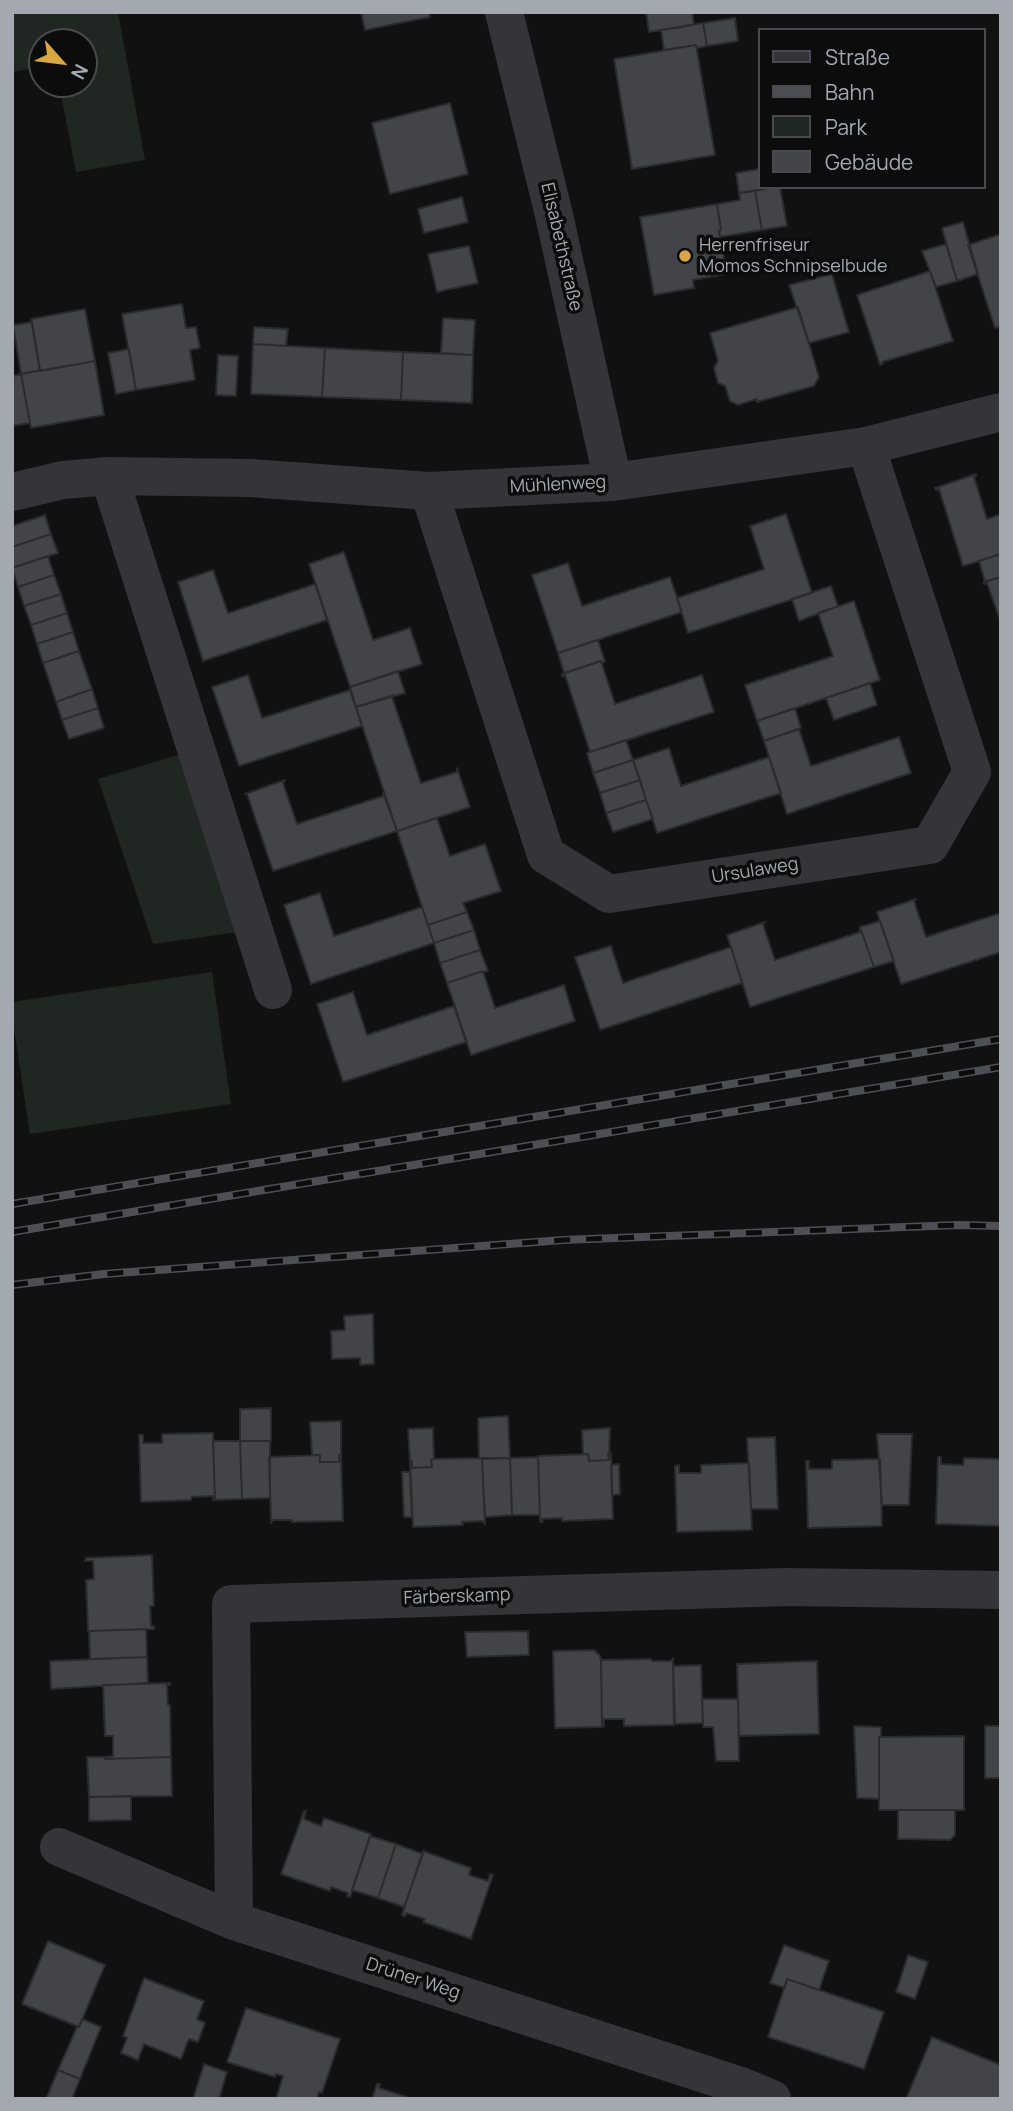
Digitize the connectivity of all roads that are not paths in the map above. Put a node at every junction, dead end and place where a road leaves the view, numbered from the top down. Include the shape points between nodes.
1 (504, 12) edge
2 (1001, 412) edge
3 (866, 446) junction
4 (109, 476) junction
5 (613, 482) junction
6 (429, 491) junction
7 (12, 492) edge
8 (273, 990) dead end
9 (1001, 1590) edge
10 (59, 1847) dead end
11 (234, 1921) junction
12 (772, 2099) edge

1 - 5 street, Elisabethstraße
2 - 3 street, Mühlenweg
3 - 5 street, Mühlenweg
3 - 6 street, Ursulaweg via 972,772 930,845 609,894 546,855
4 - 6 street, Mühlenweg via 250,478
4 - 7 street, Mühlenweg via 63,480
4 - 8 street
5 - 6 street, Mühlenweg
9 - 11 street, Färberskamp via 787,1587 231,1604
10 - 11 street, Drüner Weg
11 - 12 street, Drüner Weg

